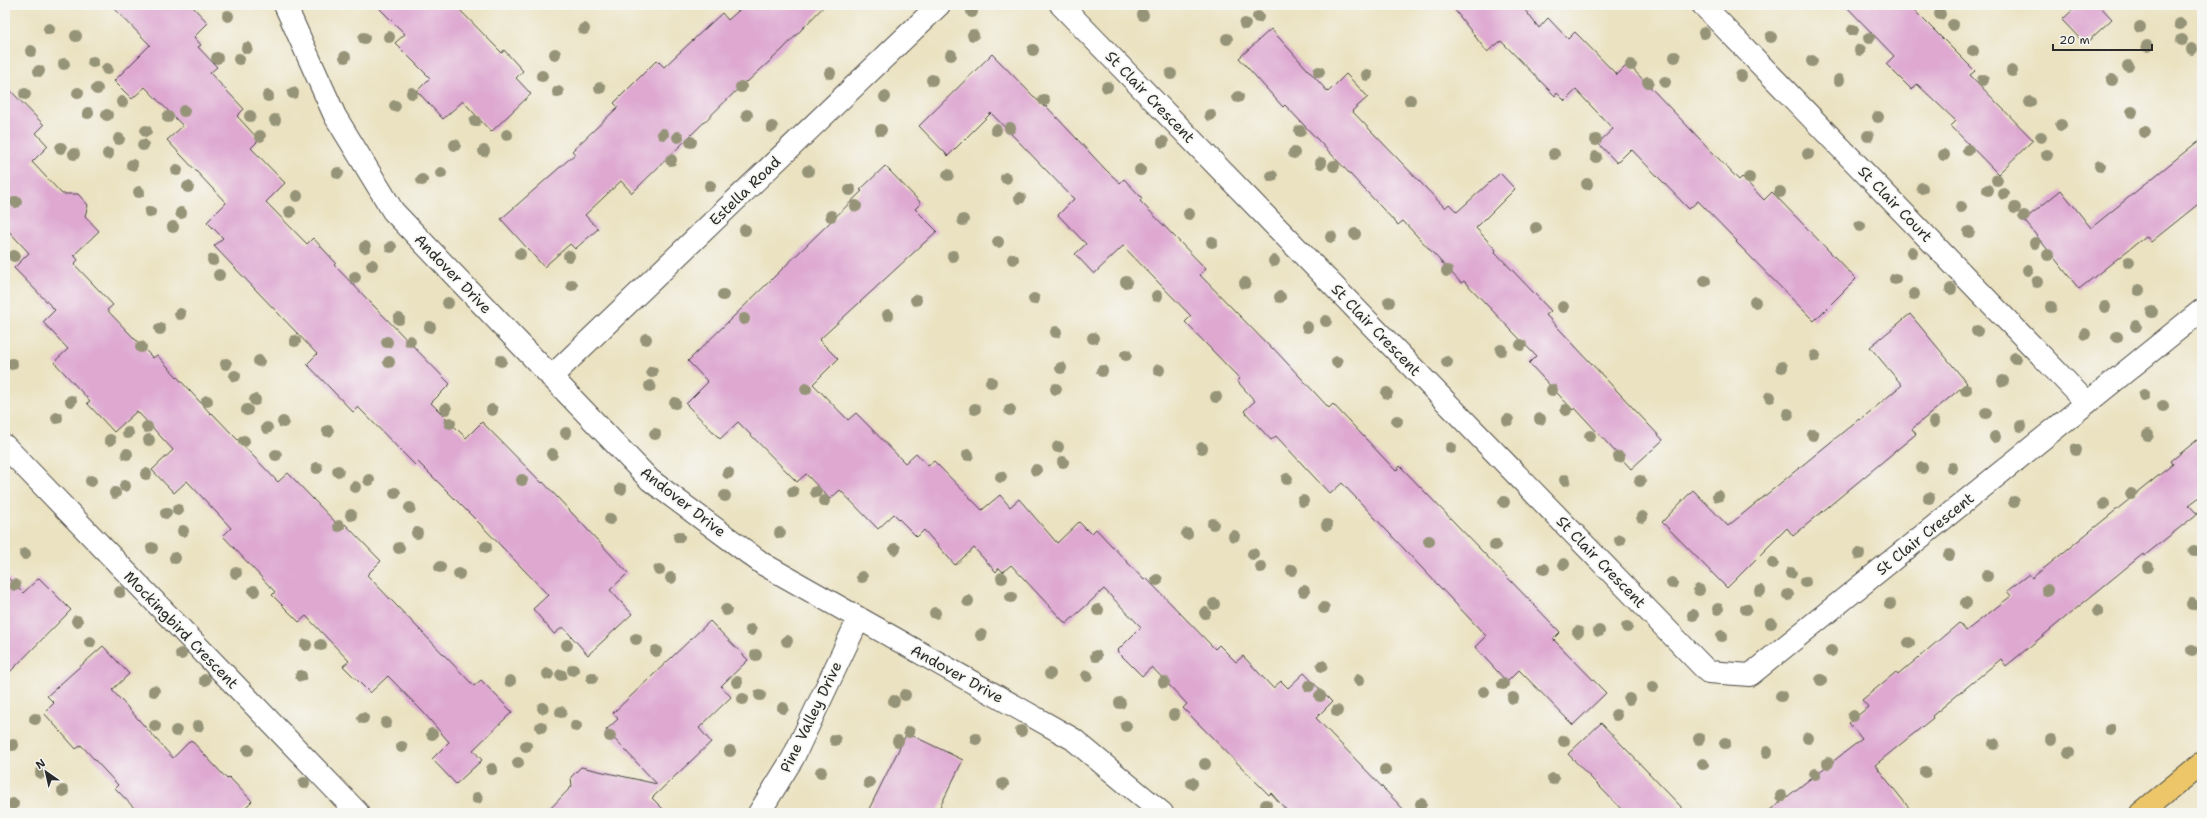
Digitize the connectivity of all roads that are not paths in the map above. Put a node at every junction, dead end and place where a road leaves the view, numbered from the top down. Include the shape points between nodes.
1 (285, 5) edge
2 (939, 5) edge
3 (1061, 5) edge
4 (1703, 5) edge
5 (2202, 310) edge
6 (551, 377) junction
7 (2087, 403) junction
8 (5, 446) edge
9 (859, 618) junction
10 (2202, 763) edge
11 (358, 813) edge
12 (760, 813) edge
13 (1162, 813) edge
14 (2141, 813) edge

1 - 6 street, Andover Drive via 334,116 393,211
2 - 6 street, Estella Road
3 - 7 street, St Clair Crescent via 1708,672 1750,675
4 - 7 street, St Clair Court
5 - 7 street, St Clair Crescent
6 - 9 street, Andover Drive via 650,480 762,564
8 - 11 street, Mockingbird Crescent
9 - 12 street, Pine Valley Drive via 793,758
9 - 13 street, Andover Drive via 1073,739
10 - 14 main road

